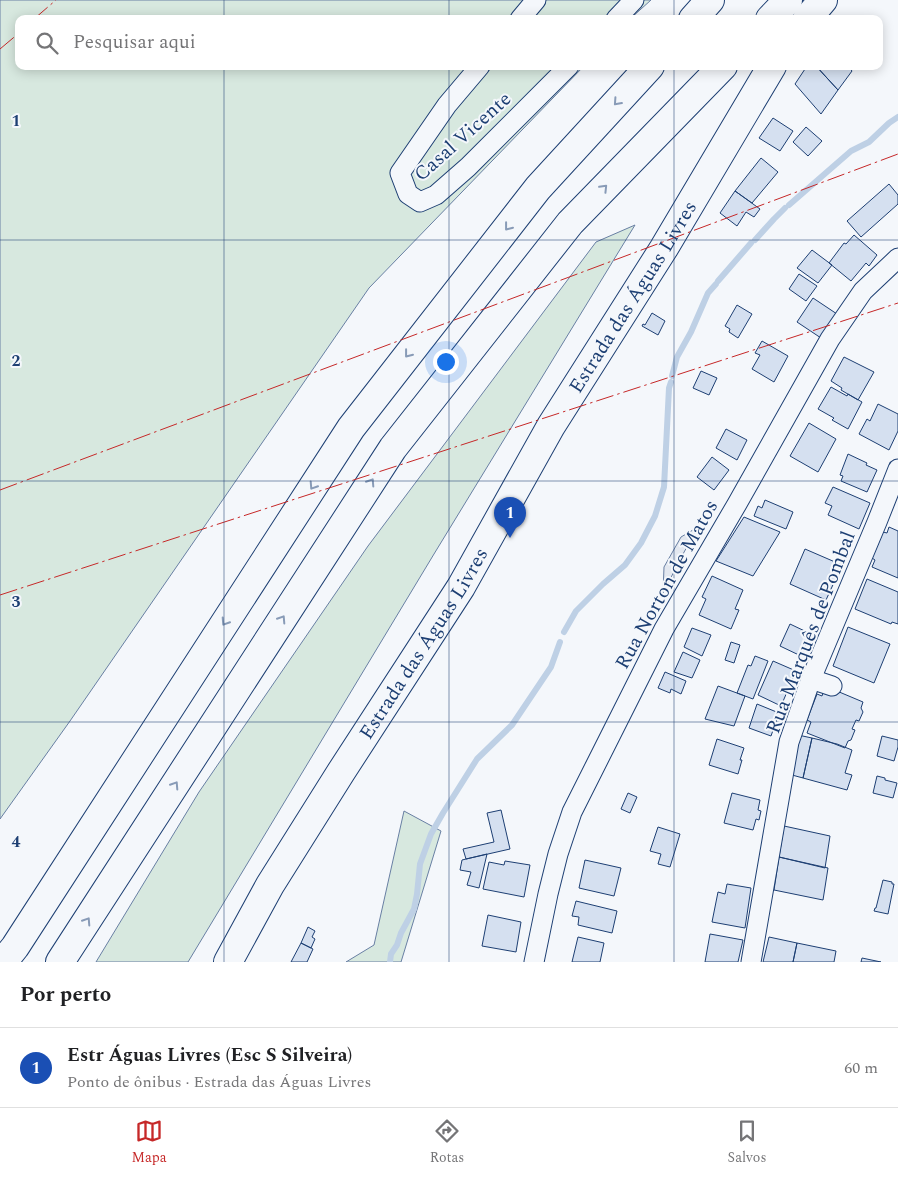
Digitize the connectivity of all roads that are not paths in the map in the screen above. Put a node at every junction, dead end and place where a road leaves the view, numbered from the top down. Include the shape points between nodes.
1 (536, 0) edge
2 (634, 0) edge
3 (710, 0) edge
4 (788, 0) edge
5 (823, 0) edge
6 (523, 15) edge
7 (620, 15) edge
8 (697, 15) edge
9 (774, 15) edge
10 (810, 15) edge
11 (477, 70) edge
12 (565, 70) edge
13 (646, 70) edge
14 (719, 70) edge
15 (770, 70) edge
16 (898, 258) edge
17 (898, 469) edge
18 (811, 679) junction
19 (832, 686) dead end
20 (3, 962) edge
21 (60, 962) edge
22 (228, 962) edge
23 (534, 962) edge
24 (751, 962) edge

1 - 6 street
2 - 7 street
3 - 8 main road
4 - 9 main road
5 - 10 main road
11 - 12 street, Casal Vicente via 447,105 400,173 408,194 420,202 436,195 468,166
13 -> 20 main road via 538,188 350,428
21 -> 14 main road via 393,448 570,223
15 - 22 main road, Estrada das Águas Livres via 664,248 551,426 462,587 270,884
16 - 23 street, Rua Norton de Matos via 863,291 830,339 664,629 572,812 558,854
17 - 18 street, Rua Marquês de Pombal via 882,524 862,573
18 - 19 street
18 - 24 street, Rua Marquês de Pombal via 789,742

